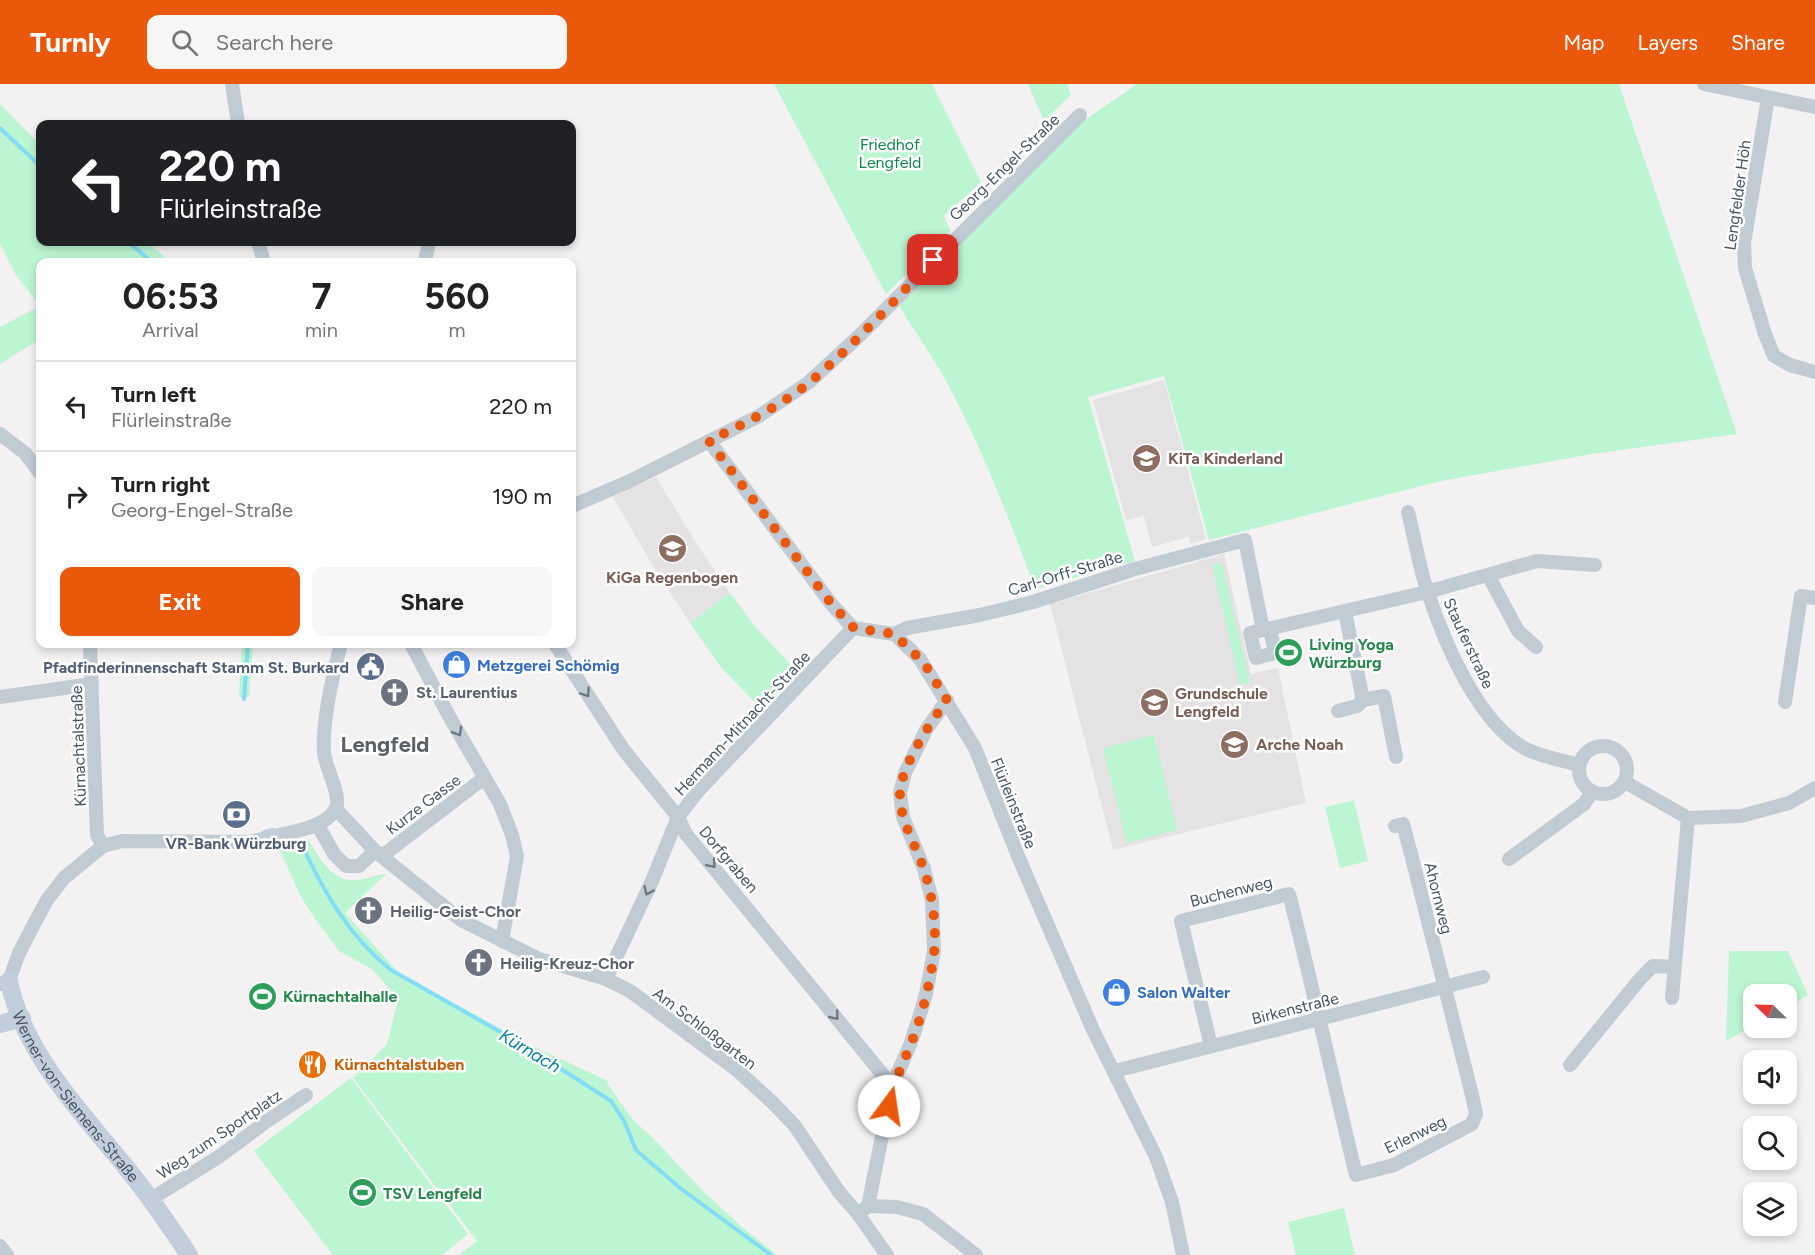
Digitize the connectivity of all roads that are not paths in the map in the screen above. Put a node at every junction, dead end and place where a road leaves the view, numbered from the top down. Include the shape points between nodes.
1 (232, 84) edge
2 (1704, 84) edge
3 (1767, 98) junction
4 (1815, 107) edge
5 (1080, 115) dead end
6 (237, 120) edge
7 (1815, 372) edge
8 (0, 434) edge
9 (709, 441) junction
10 (36, 467) edge
11 (576, 504) edge
12 (1408, 512) dead end
13 (1595, 566) dead end
14 (1488, 575) junction
15 (1427, 592) junction
16 (1815, 598) edge
17 (1345, 612) junction
18 (854, 628) junction
19 (894, 634) junction
20 (1536, 647) dead end
21 (90, 648) edge
22 (340, 648) edge
23 (413, 648) edge
24 (558, 648) edge
25 (92, 684) junction
26 (0, 697) edge
27 (947, 700) junction
28 (1364, 700) junction
29 (1785, 702) dead end
30 (1338, 711) dead end
31 (1396, 757) dead end
32 (1579, 765) junction
33 (484, 778) junction
34 (1625, 782) junction
35 (1815, 788) edge
36 (1592, 792) junction
37 (336, 809) junction
38 (678, 817) junction
39 (1688, 818) junction
40 (317, 824) junction
41 (1395, 826) dead end
42 (103, 846) junction
43 (378, 853) junction
44 (1509, 859) dead end
45 (501, 941) junction
46 (1674, 967) junction
47 (1483, 977) dead end
48 (606, 979) junction
49 (5, 983) edge
50 (1444, 987) junction
51 (1672, 998) dead end
52 (0, 1005) edge
53 (22, 1018) junction
54 (1319, 1019) junction
55 (0, 1024) edge
56 (1211, 1046) junction
57 (1570, 1065) dead end
58 (1114, 1071) junction
59 (892, 1086) junction
60 (306, 1095) dead end
61 (151, 1199) junction
62 (863, 1210) junction
63 (0, 1246) edge
64 (8, 1255) edge
65 (189, 1255) edge
66 (887, 1255) edge
67 (976, 1255) edge
68 (1183, 1255) edge

1 - 6 street
2 - 3 street
3 - 4 street
3 - 7 street, Lengfelder Höh via 1744,243 1744,268 1774,356
5 - 9 street, Georg-Engel-Straße via 808,383 759,416
8 - 10 street
9 - 11 street, Georg-Engel-Straße
9 - 18 street via 833,606
12 - 15 street, Stauferstraße
13 - 14 street via 1537,561
14 - 15 street
14 - 20 street via 1518,631
15 - 17 street
15 - 32 street, Stauferstraße via 1455,660 1487,716 1528,750
16 - 29 street via 1802,596
17 - 19 street, Carl-Orff-Straße via 1267,630 1245,540 1135,569 1033,602
17 - 28 street
18 - 19 street
18 - 38 street, Hermann-Mitnacht-Straße via 699,790
19 - 27 street, Flürleinstraße via 924,663
21 - 25 street, Kürnachtalstraße
22 - 37 street via 325,725 324,753 338,795
23 -> 33 street
24 -> 38 street, Dorfgraben via 623,749
25 - 26 street
25 - 42 street, Kürnachtalstraße via 97,835
27 - 58 street, Flürleinstraße via 975,748 1043,916
27 - 59 street via 926,730 905,773 900,793 903,817 932,900 934,951 921,1012
28 - 30 street
28 - 31 street via 1384,696
32 - 34 street via 1585,753 1594,747 1611,747 1622,753 1626,761
32 - 36 street via 1578,774
33 - 43 street, Kurze Gasse
33 - 45 street via 500,804 517,856
34 - 36 street via 1610,794
34 - 39 street
35 - 39 street via 1789,803 1741,816
36 - 44 street via 1584,804
37 - 40 street
37 - 43 street, Am Schloßgarten
38 -> 48 street, Hermann-Mitnacht-Straße
38 -> 59 street, Dorfgraben via 686,834
39 - 46 street
40 - 42 street via 248,842 122,841
40 - 43 street, Kurze Gasse via 334,854 346,866 359,866
41 - 50 street, Ahornweg via 1403,824
42 - 49 street via 64,878 47,900
43 - 45 street, Am Schloßgarten via 461,920
45 - 48 street, Am Schloßgarten via 539,958
46 - 51 street
46 - 57 street via 1653,966
47 - 50 street, Birkenstraße
48 - 62 street, Am Schloßgarten via 630,991 773,1102 795,1126 839,1192
49 - 52 street
49 - 53 street, Werner-von-Siemens-Straße
50 - 54 street, Birkenstraße
50 - 54 street, Erlenweg via 1476,1114 1472,1124 1394,1165 1356,1175
53 - 55 street
53 - 61 street, Werner-von-Siemens-Straße via 41,1056 76,1107
54 - 56 street, Birkenstraße
54 - 56 street, Buchenweg via 1289,894 1192,918 1181,921
56 - 58 street, Birkenstraße
58 - 68 street, Flürleinstraße via 1156,1157 1172,1202
59 - 62 street
60 - 61 street, Weg zum Sportplatz
61 - 65 street, Werner-von-Siemens-Straße
62 - 66 street, Am Schloßgarten
62 - 67 street via 897,1207 923,1214
63 - 64 street

